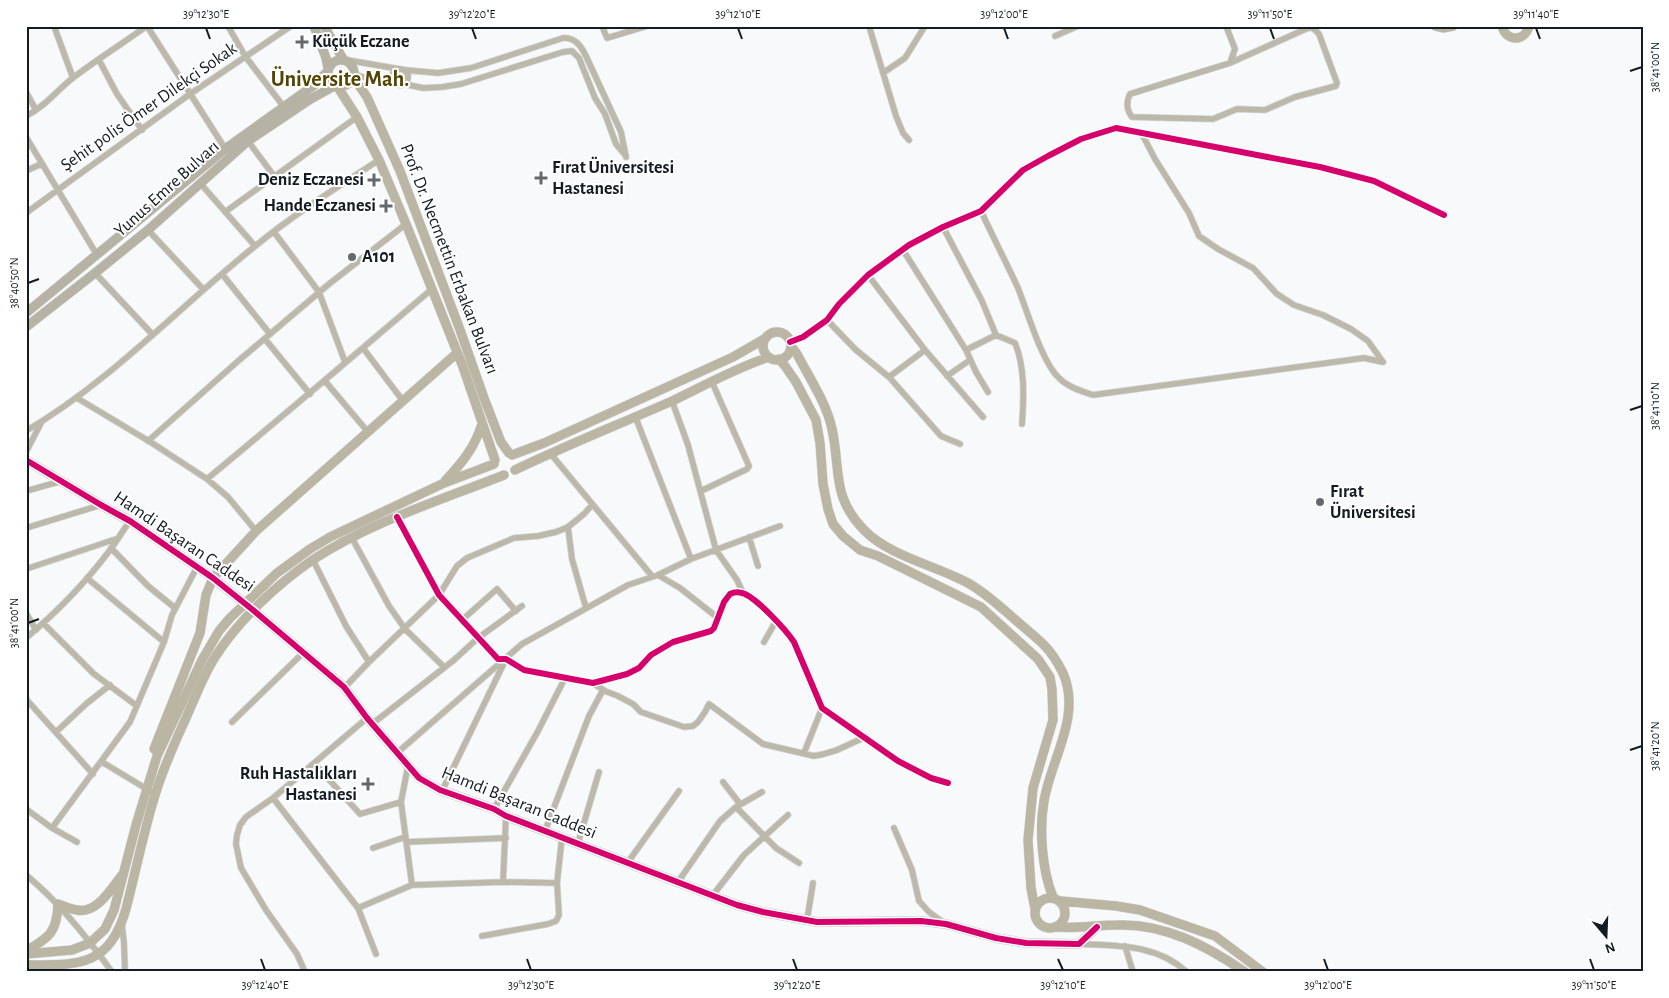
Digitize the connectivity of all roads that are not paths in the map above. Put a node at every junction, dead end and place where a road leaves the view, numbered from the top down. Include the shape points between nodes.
1 (54, 26) edge
2 (147, 26) edge
3 (228, 26) edge
4 (290, 26) edge
5 (314, 26) edge
6 (324, 26) edge
7 (602, 26) edge
8 (647, 26) edge
9 (869, 26) edge
10 (925, 26) edge
11 (1078, 26) edge
12 (1226, 26) edge
13 (1435, 26) edge
14 (1454, 26) edge
15 (1502, 26) edge
16 (1530, 26) edge
17 (1055, 36) dead end
18 (582, 48) junction
19 (576, 53) junction
20 (245, 56) junction
21 (99, 60) junction
22 (345, 60) junction
23 (1230, 63) junction
24 (471, 68) junction
25 (328, 70) junction
26 (402, 70) junction
27 (883, 73) junction
28 (354, 75) junction
29 (73, 78) junction
30 (475, 79) junction
31 (396, 84) junction
32 (404, 84) junction
33 (336, 85) junction
34 (26, 92) edge
35 (190, 94) junction
36 (284, 107) junction
37 (36, 110) junction
38 (26, 116) edge
39 (356, 117) junction
40 (142, 130) junction
41 (1142, 134) junction
42 (26, 137) edge
43 (909, 140) dead end
44 (248, 141) junction
45 (227, 152) junction
46 (378, 160) junction
47 (41, 164) junction
48 (26, 171) edge
49 (274, 176) junction
50 (200, 183) junction
51 (57, 190) junction
52 (981, 211) junction
53 (225, 212) junction
54 (26, 213) edge
55 (1444, 215) dead end
56 (406, 224) junction
57 (942, 227) junction
58 (148, 230) junction
59 (274, 232) junction
60 (255, 246) junction
61 (903, 250) junction
62 (97, 255) junction
63 (96, 273) junction
64 (222, 274) junction
65 (868, 275) junction
66 (432, 288) junction
67 (203, 290) junction
68 (319, 292) junction
69 (26, 313) edge
70 (828, 320) junction
71 (26, 327) edge
72 (270, 334) junction
73 (153, 335) junction
74 (996, 335) junction
75 (265, 338) junction
76 (766, 338) junction
77 (791, 344) junction
78 (363, 348) junction
79 (925, 350) junction
80 (966, 350) junction
81 (458, 352) junction
82 (769, 357) junction
83 (778, 359) junction
84 (970, 360) junction
85 (345, 362) junction
86 (947, 376) junction
87 (889, 377) junction
88 (325, 381) junction
89 (712, 382) junction
90 (988, 392) dead end
91 (310, 394) junction
92 (77, 398) junction
93 (403, 401) junction
94 (672, 401) junction
95 (635, 416) junction
96 (983, 417) dead end
97 (42, 421) junction
98 (482, 423) junction
99 (1022, 424) dead end
100 (26, 431) edge
101 (368, 432) junction
102 (148, 441) junction
103 (960, 444) dead end
104 (26, 452) edge
105 (550, 453) junction
106 (511, 454) junction
107 (26, 460) edge
108 (495, 462) junction
109 (515, 470) junction
110 (504, 475) junction
111 (207, 479) junction
112 (62, 481) junction
113 (444, 483) junction
114 (701, 491) junction
115 (26, 492) edge
116 (592, 505) junction
117 (101, 506) junction
118 (397, 517) junction
119 (130, 521) junction
120 (780, 526) dead end
121 (568, 527) junction
122 (26, 528) edge
123 (256, 532) junction
124 (749, 537) junction
125 (352, 538) junction
126 (116, 539) junction
127 (112, 548) junction
128 (716, 550) junction
129 (691, 559) junction
130 (313, 560) junction
131 (758, 566) dead end
132 (197, 567) junction
133 (26, 569) edge
134 (655, 575) junction
135 (87, 578) junction
136 (213, 578) junction
137 (743, 593) junction
138 (439, 595) junction
139 (245, 604) junction
140 (522, 606) dead end
141 (175, 608) junction
142 (586, 608) junction
143 (253, 610) junction
144 (516, 611) junction
145 (26, 613) edge
146 (718, 618) junction
147 (462, 620) junction
148 (776, 621) junction
149 (44, 624) junction
150 (405, 629) junction
151 (36, 630) junction
152 (26, 638) edge
153 (478, 638) junction
154 (164, 642) junction
155 (764, 642) dead end
156 (304, 652) junction
157 (506, 659) junction
158 (369, 662) junction
159 (444, 667) junction
160 (565, 678) junction
161 (593, 683) junction
162 (110, 685) junction
163 (344, 688) junction
164 (603, 690) junction
165 (26, 698) edge
166 (137, 706) junction
167 (822, 708) junction
168 (370, 721) junction
169 (232, 722) dead end
170 (56, 732) junction
171 (863, 738) junction
172 (397, 753) junction
173 (804, 753) junction
174 (102, 762) junction
175 (314, 763) junction
176 (408, 766) junction
177 (599, 772) dead end
178 (93, 774) junction
179 (723, 782) dead end
180 (948, 783) dead end
181 (144, 788) junction
182 (442, 791) junction
183 (680, 791) dead end
184 (762, 792) dead end
185 (155, 794) junction
186 (273, 798) junction
187 (401, 802) junction
188 (738, 806) junction
189 (26, 809) edge
190 (494, 809) junction
191 (788, 815) dead end
192 (506, 816) junction
193 (52, 828) junction
194 (894, 828) dead end
195 (545, 830) junction
196 (765, 836) junction
197 (562, 837) junction
198 (506, 838) junction
199 (405, 840) junction
200 (77, 842) dead end
201 (578, 843) junction
202 (373, 848) dead end
203 (628, 862) junction
204 (799, 863) dead end
205 (123, 873) junction
206 (26, 875) edge
207 (503, 882) junction
208 (678, 882) junction
209 (557, 883) junction
210 (813, 883) dead end
211 (412, 885) junction
212 (713, 895) junction
213 (1057, 899) junction
214 (58, 904) junction
215 (358, 908) junction
216 (1035, 909) junction
217 (807, 920) junction
218 (946, 924) junction
219 (122, 925) junction
220 (1055, 927) junction
221 (1097, 927) junction
222 (482, 936) dead end
223 (90, 943) junction
224 (1079, 944) junction
225 (1125, 946) junction
226 (26, 952) edge
227 (99, 954) junction
228 (376, 954) dead end
229 (26, 965) edge
230 (112, 972) edge
231 (125, 972) edge
232 (305, 972) edge
233 (1132, 972) edge
234 (1187, 972) edge
235 (1245, 972) edge
236 (1263, 972) edge

1 - 29 street
2 - 21 street
2 - 35 street
3 - 20 street
4 - 20 street, Şehit polis Ömer Dilekçi Sokak
5 - 25 main road
6 - 22 main road
7 - 8 street via 607,38
9 - 27 street
10 - 27 street via 905,58
11 - 17 street
12 - 23 street via 1235,49
13 - 14 main road
15 - 16 main road via 1506,35 1514,38 1523,36
18 - 19 street
18 - 19 street via 621,132 626,157 616,144
18 - 24 street via 571,39 563,38
19 - 30 street via 564,52
20 - 35 street, Şehit polis Ömer Dilekçi Sokak
20 - 36 street
21 - 29 street
21 - 40 street
22 - 25 main road via 335,60
22 - 26 street
22 - 28 main road via 352,66
23 - 23 street via 1130,94 1127,111 1132,117 1213,118 1237,109 1265,110 1295,97 1336,86 1337,82 1319,34 1313,28
24 - 26 street via 438,73
24 - 30 street
25 - 33 main road via 330,81
25 - 36 main road, Yunus Emre Bulvarı via 313,86
26 - 31 street via 394,72 392,77
26 - 32 street via 408,77
27 - 43 street via 903,133
28 - 31 street
28 - 33 main road via 345,85
28 - 106 main road, Prof. Dr. Necmettin Erbakan Bulvarı via 367,96 400,171 501,442
29 - 37 street
30 - 32 street via 442,87
31 - 32 street
33 - 39 main road, Prof. Dr. Necmettin Erbakan Bulvarı
33 - 44 main road, Yunus Emre Bulvarı
34 - 37 street
35 - 40 street, Şehit polis Ömer Dilekçi Sokak
35 - 45 street
36 - 45 main road, Yunus Emre Bulvarı
37 - 38 street
39 - 46 main road, Prof. Dr. Necmettin Erbakan Bulvarı
39 - 49 street
40 - 51 street, Şehit polis Ömer Dilekçi Sokak
41 - 52 street via 1116,128 1081,139 1023,170
41 - 52 street via 1199,236 1253,268 1277,294 1294,305 1351,329 1368,341 1383,362 1364,358 1093,395 1076,389 1058,378 1050,366 1018,287
41 - 55 street via 1320,167 1374,181
42 - 47 street
44 - 45 main road, Yunus Emre Bulvarı
44 - 49 street
45 - 50 main road, Yunus Emre Bulvarı
45 - 62 main road, Yunus Emre Bulvarı
46 - 56 main road, Prof. Dr. Necmettin Erbakan Bulvarı
46 - 59 street
47 - 48 street
47 - 51 street
49 - 53 street
50 - 53 street
50 - 58 main road, Yunus Emre Bulvarı
51 - 54 street, Şehit polis Ömer Dilekçi Sokak
51 - 62 street
52 - 57 street
53 - 60 street
56 - 66 main road, Prof. Dr. Necmettin Erbakan Bulvarı
56 - 68 street
57 - 61 street
57 - 74 street via 982,301
58 - 63 main road, Yunus Emre Bulvarı
58 - 67 street
59 - 60 street
59 - 68 street
60 - 64 street
61 - 65 street
61 - 80 street
62 - 69 main road, Yunus Emre Bulvarı
63 - 71 main road, Yunus Emre Bulvarı
63 - 73 street
64 - 67 street
64 - 72 street
65 - 70 street
65 - 79 street
66 - 78 street
66 - 81 main road, Prof. Dr. Necmettin Erbakan Bulvarı
67 - 73 street
68 - 72 street
68 - 85 street
70 - 77 street
70 - 87 street via 856,350
72 - 75 street
73 - 92 street
74 - 80 street
74 - 99 street via 1015,342 1024,391
75 - 91 street
75 - 102 street
76 - 77 main road via 779,332
76 - 82 main road via 763,346
76 - 106 main road via 733,357 544,443
77 - 83 main road via 788,353
77 - 213 main road via 826,411 832,429 841,495 850,514 866,532 889,548 969,584 1045,646 1057,662 1069,690 1070,707 1044,801 1043,862 1047,883
78 - 85 street
78 - 93 street
79 - 86 street
79 - 87 street
80 - 84 street
81 - 93 main road
81 - 98 main road, Prof. Dr. Necmettin Erbakan Bulvarı
82 - 83 main road
82 - 89 main road
83 - 216 main road via 796,382 816,420 828,509 833,524 843,536 860,550 981,607 1038,659 1050,677 1053,720 1033,788 1028,840
84 - 86 street
84 - 90 street
85 - 88 street
86 - 96 street
87 - 103 street via 941,436
88 - 91 street
88 - 101 street
89 - 94 main road
89 - 114 street via 749,466
91 - 111 street
92 - 97 street
92 - 102 street
93 - 101 main road
94 - 95 main road
94 - 114 street
95 - 105 main road
95 - 129 street
97 - 100 street
97 - 104 street
98 - 108 main road, Prof. Dr. Necmettin Erbakan Bulvarı
98 - 113 main road via 475,444
101 - 123 main road
102 - 111 street
105 - 109 main road
105 - 116 street
106 - 108 main road via 499,455
106 - 109 main road via 517,463
107 - 112 main road, Hamdi Başaran Caddesi
108 - 110 main road via 496,470
108 - 113 main road
109 - 110 main road
110 - 118 main road
111 - 123 street via 228,497
112 - 115 street
112 - 117 main road, Hamdi Başaran Caddesi
113 - 139 main road via 310,549
114 - 128 street
116 - 121 street
116 - 134 street
117 - 119 main road, Hamdi Başaran Caddesi
117 - 122 street
118 - 125 main road
118 - 138 street
119 - 126 street
119 - 132 main road, Hamdi Başaran Caddesi
120 - 124 street
121 - 138 street via 538,536 514,538 467,558 457,566
121 - 142 street via 572,559
123 - 136 main road
124 - 128 street
124 - 131 street
125 - 130 main road
125 - 150 street
126 - 127 street
126 - 133 street
127 - 135 street
127 - 141 street via 148,586
128 - 129 street
128 - 137 street
129 - 134 street
130 - 143 main road
130 - 158 street via 346,626
132 - 136 main road, Hamdi Başaran Caddesi
132 - 141 street
134 - 142 street via 628,585
134 - 146 street via 680,588
135 - 149 street
135 - 154 street
136 - 139 main road, Hamdi Başaran Caddesi
136 - 181 main road via 206,594 200,633 151,758
137 - 146 street via 730,594
137 - 148 street
138 - 147 street
138 - 150 street
139 - 143 main road, Hamdi Başaran Caddesi
139 - 181 main road via 219,631 202,660
140 - 144 street
141 - 154 street
142 - 157 street via 522,644
143 - 156 main road, Hamdi Başaran Caddesi
143 - 185 main road via 214,659
144 - 147 street via 497,589
144 - 153 street
145 - 151 street
146 - 161 street via 711,631 673,642 627,674
147 - 153 street
148 - 155 street
148 - 167 street via 794,642
149 - 151 street
149 - 162 street via 94,674
150 - 158 street
150 - 159 street
151 - 152 street
153 - 157 street via 498,659
153 - 159 street
154 - 166 street
156 - 163 main road, Hamdi Başaran Caddesi
156 - 169 street
157 - 160 street via 524,670
157 - 172 street
157 - 182 street
158 - 163 street
159 - 168 street
160 - 161 street
160 - 190 street
161 - 164 street
162 - 166 street
162 - 170 street
163 - 168 main road, Hamdi Başaran Caddesi
164 - 173 street via 633,704 641,712 684,727 698,722 708,704 763,744
164 - 195 street via 589,716
165 - 170 street
166 - 174 street via 130,722
167 - 171 street
167 - 173 street
168 - 172 main road, Hamdi Başaran Caddesi
168 - 175 street
170 - 178 street
171 - 173 street via 824,754
171 - 180 street via 898,761
172 - 176 main road, Hamdi Başaran Caddesi
174 - 178 street
174 - 181 street
175 - 186 street
175 - 187 street via 360,814
176 - 182 main road, Hamdi Başaran Caddesi via 419,778
176 - 187 street
177 - 201 street
178 - 193 street
179 - 188 street
181 - 185 street
181 - 205 main road
182 - 190 main road, Hamdi Başaran Caddesi
183 - 203 street
184 - 188 street
185 - 219 main road
186 - 215 street
186 - 232 street via 246,817 240,825 236,844 241,868 297,954
187 - 199 street
188 - 196 street
188 - 208 street via 728,812 712,831
189 - 193 street
190 - 192 main road, Hamdi Başaran Caddesi
191 - 196 street
192 - 195 main road, Hamdi Başaran Caddesi
192 - 198 street
193 - 200 street
194 - 218 street via 912,870 919,901
195 - 197 main road, Hamdi Başaran Caddesi
196 - 204 street via 776,848
196 - 212 street via 744,855
197 - 201 main road, Hamdi Başaran Caddesi
197 - 209 street
198 - 199 street
198 - 207 street
199 - 202 street
199 - 211 street
201 - 203 main road, Hamdi Başaran Caddesi
203 - 208 main road, Hamdi Başaran Caddesi
205 - 214 main road via 97,905 89,910
205 - 223 main road via 110,921
206 - 214 street
207 - 209 street
207 - 211 street
208 - 212 main road, Hamdi Başaran Caddesi
209 - 222 street via 559,915 552,923
210 - 217 street
211 - 215 street
212 - 217 main road, Hamdi Başaran Caddesi via 763,912
213 - 216 main road via 1048,897
213 - 220 main road via 1064,905 1066,914
213 - 236 main road via 1140,910 1215,936
214 - 223 street
214 - 226 main road via 54,929
215 - 228 street
216 - 220 main road via 1038,922 1046,928
217 - 218 main road, Hamdi Başaran Caddesi
218 - 224 main road, Hamdi Başaran Caddesi via 1026,943
219 - 227 main road via 111,944
219 - 231 street
220 - 221 main road
221 - 224 main road
221 - 235 main road via 1148,927 1194,941
223 - 226 main road via 72,950
223 - 227 street
224 - 225 street
225 - 233 street
225 - 234 street via 1161,954
227 - 229 main road via 73,964
227 - 230 street

